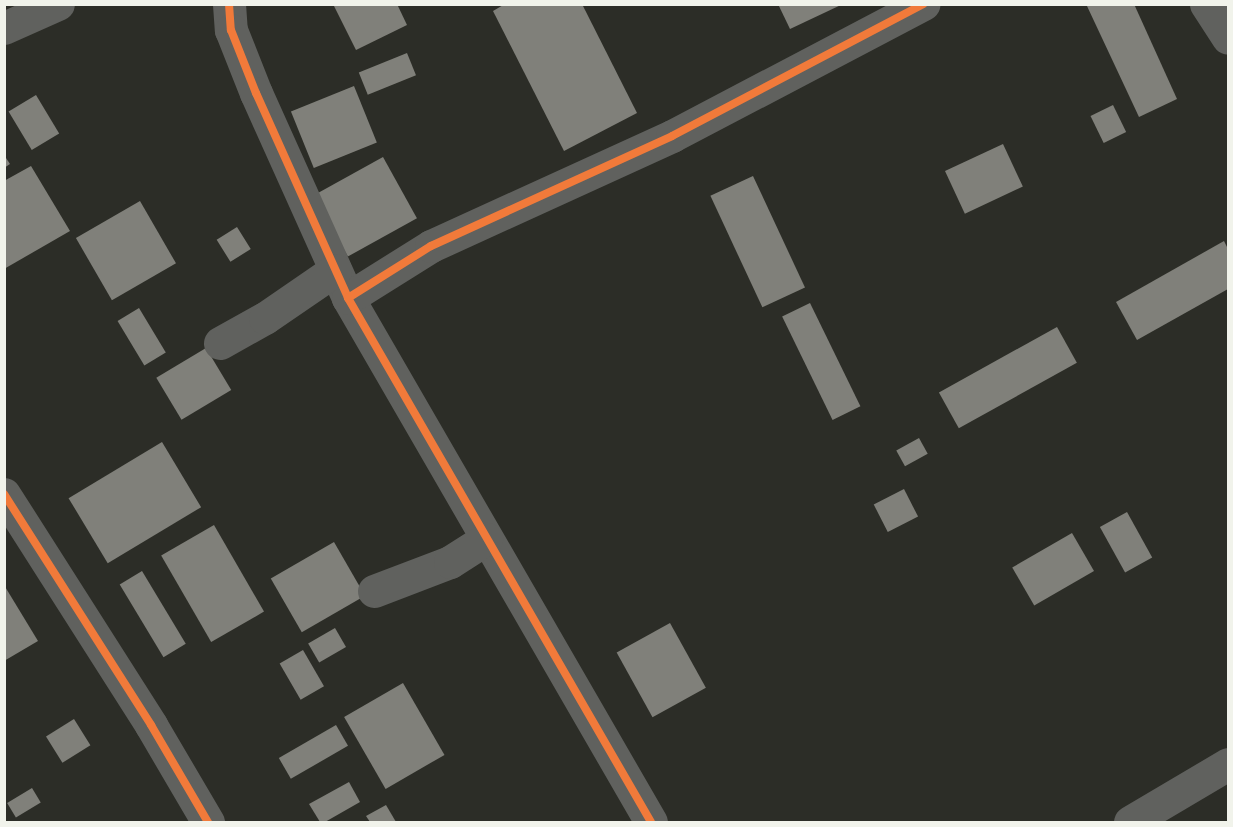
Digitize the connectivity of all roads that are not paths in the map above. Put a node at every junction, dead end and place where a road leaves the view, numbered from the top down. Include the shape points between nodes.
1 (58, 4) edge
2 (229, 4) edge
3 (922, 4) edge
4 (1206, 4) edge
5 (4, 28) edge
6 (1228, 38) edge
7 (342, 284) junction
8 (220, 343) dead end
9 (4, 494) edge
10 (486, 539) junction
11 (375, 591) dead end
12 (1228, 764) edge
13 (208, 822) edge
14 (651, 822) edge
15 (1130, 822) edge

1 - 5 street
2 - 7 street via 231,30 256,93
3 - 7 street via 672,136
4 - 6 street
7 - 8 street
7 - 10 street
9 - 13 street
10 - 11 street via 450,562
10 - 14 street
12 - 15 street

